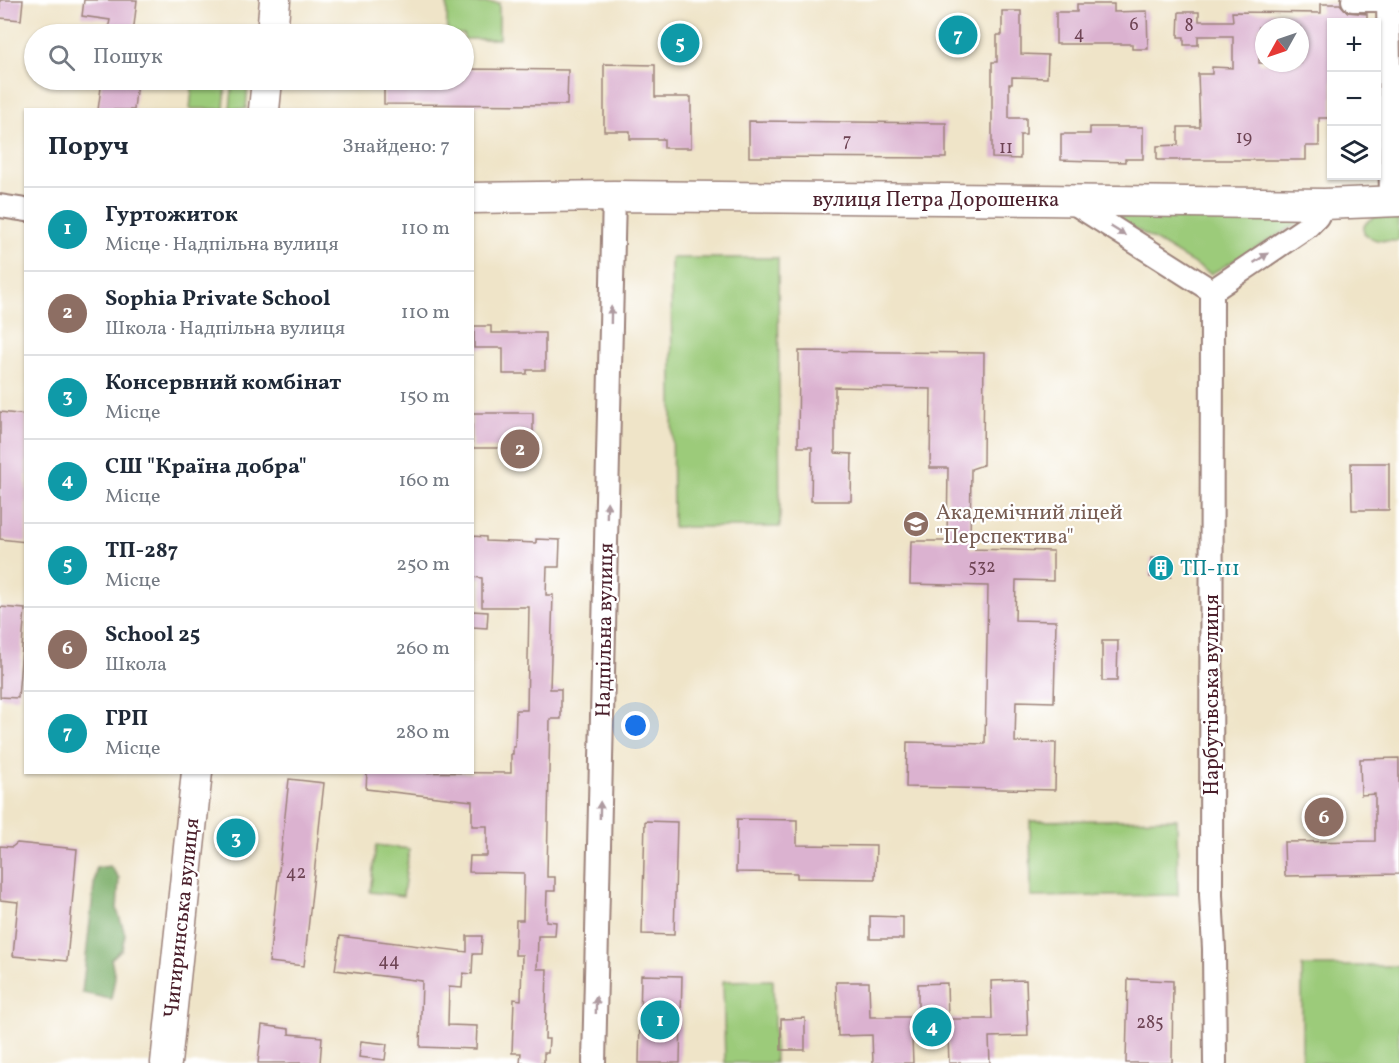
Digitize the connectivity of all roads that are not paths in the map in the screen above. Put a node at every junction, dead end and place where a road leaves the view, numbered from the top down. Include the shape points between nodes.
1 (275, 0) edge
2 (1353, 0) edge
3 (1388, 0) edge
4 (1396, 0) edge
5 (273, 24) edge
6 (266, 90) edge
7 (264, 108) edge
8 (614, 196) junction
9 (474, 198) edge
10 (1069, 200) junction
11 (1395, 201) edge
12 (1324, 204) junction
13 (0, 206) edge
14 (24, 210) edge
15 (1212, 291) junction
16 (196, 774) edge
17 (166, 1063) edge
18 (594, 1063) edge
19 (1215, 1063) edge

1 - 5 main road
2 - 3 street
3 - 4 street
3 - 11 street
6 - 7 main road
8 - 9 main road, вулиця Петра Дорошенка
8 - 10 main road, вулиця Петра Дорошенка
18 -> 8 street, Надпільна вулиця
10 - 12 main road, вулиця Петра Дорошенка
10 -> 15 street
11 - 12 main road, вулиця Петра Дорошенка
15 -> 12 street via 1308,226
13 - 14 street
15 - 19 street, Нарбутівська вулиця via 1211,895
16 - 17 main road, Чигиринська вулиця

